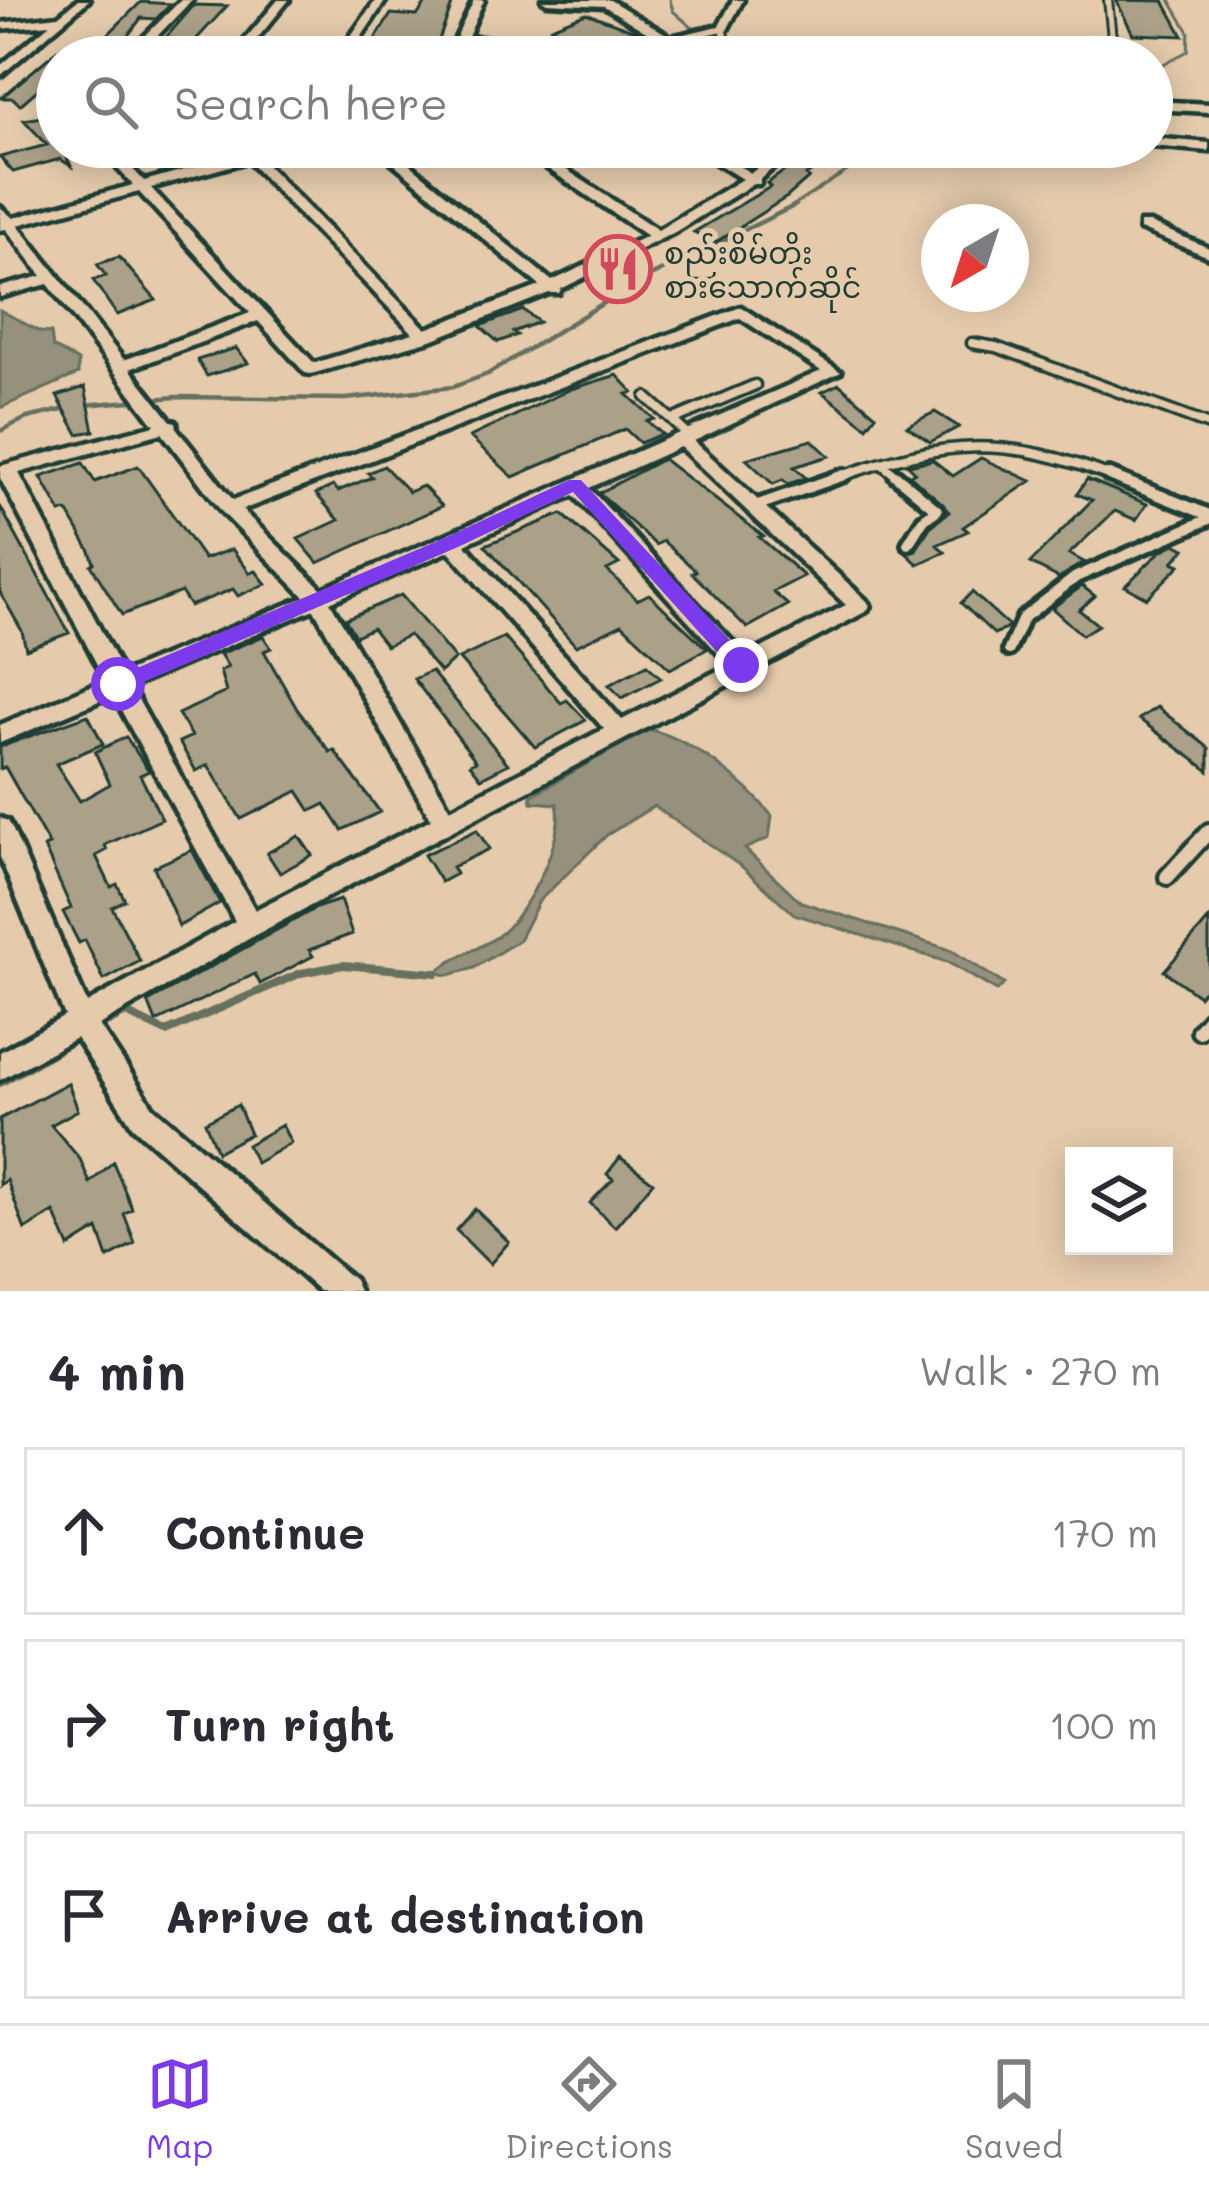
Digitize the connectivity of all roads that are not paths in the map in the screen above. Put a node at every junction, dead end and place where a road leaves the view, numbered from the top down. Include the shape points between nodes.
1 (84, 0) edge
2 (187, 0) edge
3 (284, 0) edge
4 (381, 0) edge
5 (478, 0) edge
6 (547, 0) edge
7 (738, 0) edge
8 (1108, 0) edge
9 (602, 2) edge
10 (64, 19) junction
11 (0, 26) edge
12 (723, 28) junction
13 (43, 36) edge
14 (151, 36) edge
15 (254, 36) edge
16 (356, 36) edge
17 (464, 36) edge
18 (656, 36) edge
19 (682, 36) edge
20 (726, 36) edge
21 (1112, 36) edge
22 (36, 42) edge
23 (0, 72) edge
24 (1173, 106) edge
25 (1209, 108) edge
26 (1173, 144) edge
27 (1209, 147) edge
28 (124, 168) edge
29 (197, 168) edge
30 (262, 168) edge
31 (406, 168) edge
32 (555, 168) edge
33 (732, 168) edge
34 (769, 168) edge
35 (754, 181) junction
36 (142, 187) junction
37 (2, 220) edge
38 (1145, 226) dead end
39 (657, 236) junction
40 (1209, 253) edge
41 (52, 278) junction
42 (554, 290) junction
43 (0, 292) edge
44 (261, 314) junction
45 (424, 337) junction
46 (972, 343) dead end
47 (123, 367) junction
48 (755, 385) dead end
49 (646, 397) dead end
50 (1209, 425) edge
51 (170, 426) junction
52 (680, 431) junction
53 (884, 465) junction
54 (4, 471) edge
55 (575, 484) junction
56 (758, 505) junction
57 (229, 508) junction
58 (1209, 517) edge
59 (452, 542) junction
60 (908, 544) dead end
61 (317, 597) junction
62 (1009, 650) dead end
63 (741, 665) junction
64 (118, 684) junction
65 (617, 729) junction
66 (0, 734) edge
67 (445, 822) junction
68 (0, 828) edge
69 (1209, 831) edge
70 (1167, 878) dead end
71 (250, 925) junction
72 (82, 1023) junction
73 (0, 1067) edge
74 (343, 1291) edge

1 - 10 street
2 - 14 street
3 - 15 street
4 - 16 street
5 - 17 street
6 - 9 street
7 - 12 street
8 - 21 lane
9 - 18 street
10 - 11 street
10 - 13 street
12 - 19 street
12 - 20 lane
22 - 23 street
24 - 25 street
26 - 27 street
28 - 36 street
29 - 36 street
30 - 45 street
31 - 42 street
32 - 39 street
33 - 35 street
34 - 35 street
35 - 39 street
36 - 37 street
36 - 44 street
37 - 41 street
38 - 40 street
39 - 42 street
41 - 43 street
41 - 47 street
42 - 45 street
44 - 45 street via 311,369
44 - 47 street
46 - 50 lane
47 - 51 street
48 - 52 lane
49 - 52 lane
51 - 54 street
51 - 57 street
52 - 55 street
52 - 56 street
52 - 57 street via 833,372 741,312
53 - 56 lane
53 - 58 lane via 1012,447
53 - 60 lane via 937,510
54 - 64 street
55 - 59 street
55 - 63 street
56 - 63 street via 860,606
57 - 61 street
58 - 62 lane via 1076,577 1023,618
59 - 61 street
59 - 65 street
61 - 64 street
61 - 67 street
63 - 65 street
64 - 66 street
64 - 71 street
65 - 67 street
67 - 71 street
68 - 72 street
69 - 70 lane
71 - 72 street
72 - 73 street
72 - 74 street via 143,1117

